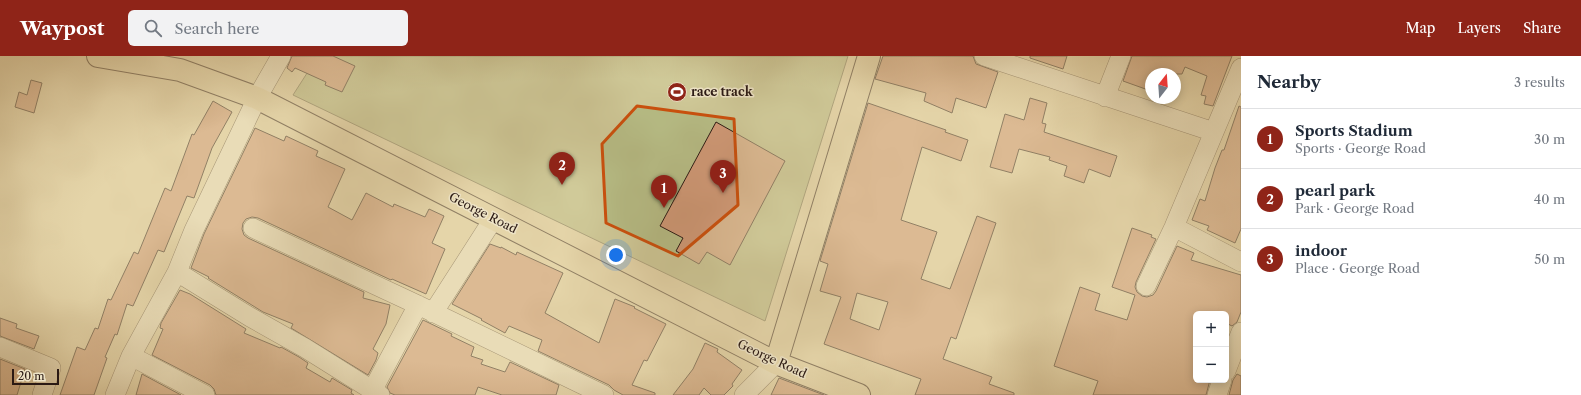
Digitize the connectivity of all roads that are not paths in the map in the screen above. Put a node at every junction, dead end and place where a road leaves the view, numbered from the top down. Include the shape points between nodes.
1 (98, 56) edge
2 (281, 56) edge
3 (869, 56) edge
4 (984, 56) edge
5 (1121, 56) edge
6 (1241, 68) edge
7 (1105, 97) junction
8 (257, 98) junction
9 (1214, 132) junction
10 (494, 218) junction
11 (1174, 227) junction
12 (253, 228) dead end
13 (1241, 262) edge
14 (177, 272) junction
15 (1146, 286) dead end
16 (426, 309) junction
17 (1241, 332) edge
18 (0, 347) edge
19 (131, 356) junction
20 (776, 363) junction
21 (1229, 363) edge
22 (1221, 383) edge
23 (376, 393) edge
24 (42, 395) edge
25 (115, 395) edge
26 (205, 395) edge
27 (604, 395) edge
28 (744, 395) edge
29 (859, 395) edge
30 (1217, 395) edge

1 - 8 main road, George Road via 180,70
2 - 8 street
3 - 20 main road
4 - 7 street
5 - 7 street
6 - 9 street
7 - 9 street
8 - 10 main road, George Road
8 - 14 street via 194,230
9 - 11 street
10 - 16 street
10 - 20 main road, George Road
11 - 13 street
11 - 15 street
12 - 16 street
14 - 19 street
14 - 23 street
16 - 23 street
16 - 27 street
17 - 21 street
18 - 24 street via 51,368
19 - 25 street
19 - 26 street
20 - 28 street
20 - 29 main road, George Road
22 - 30 street

